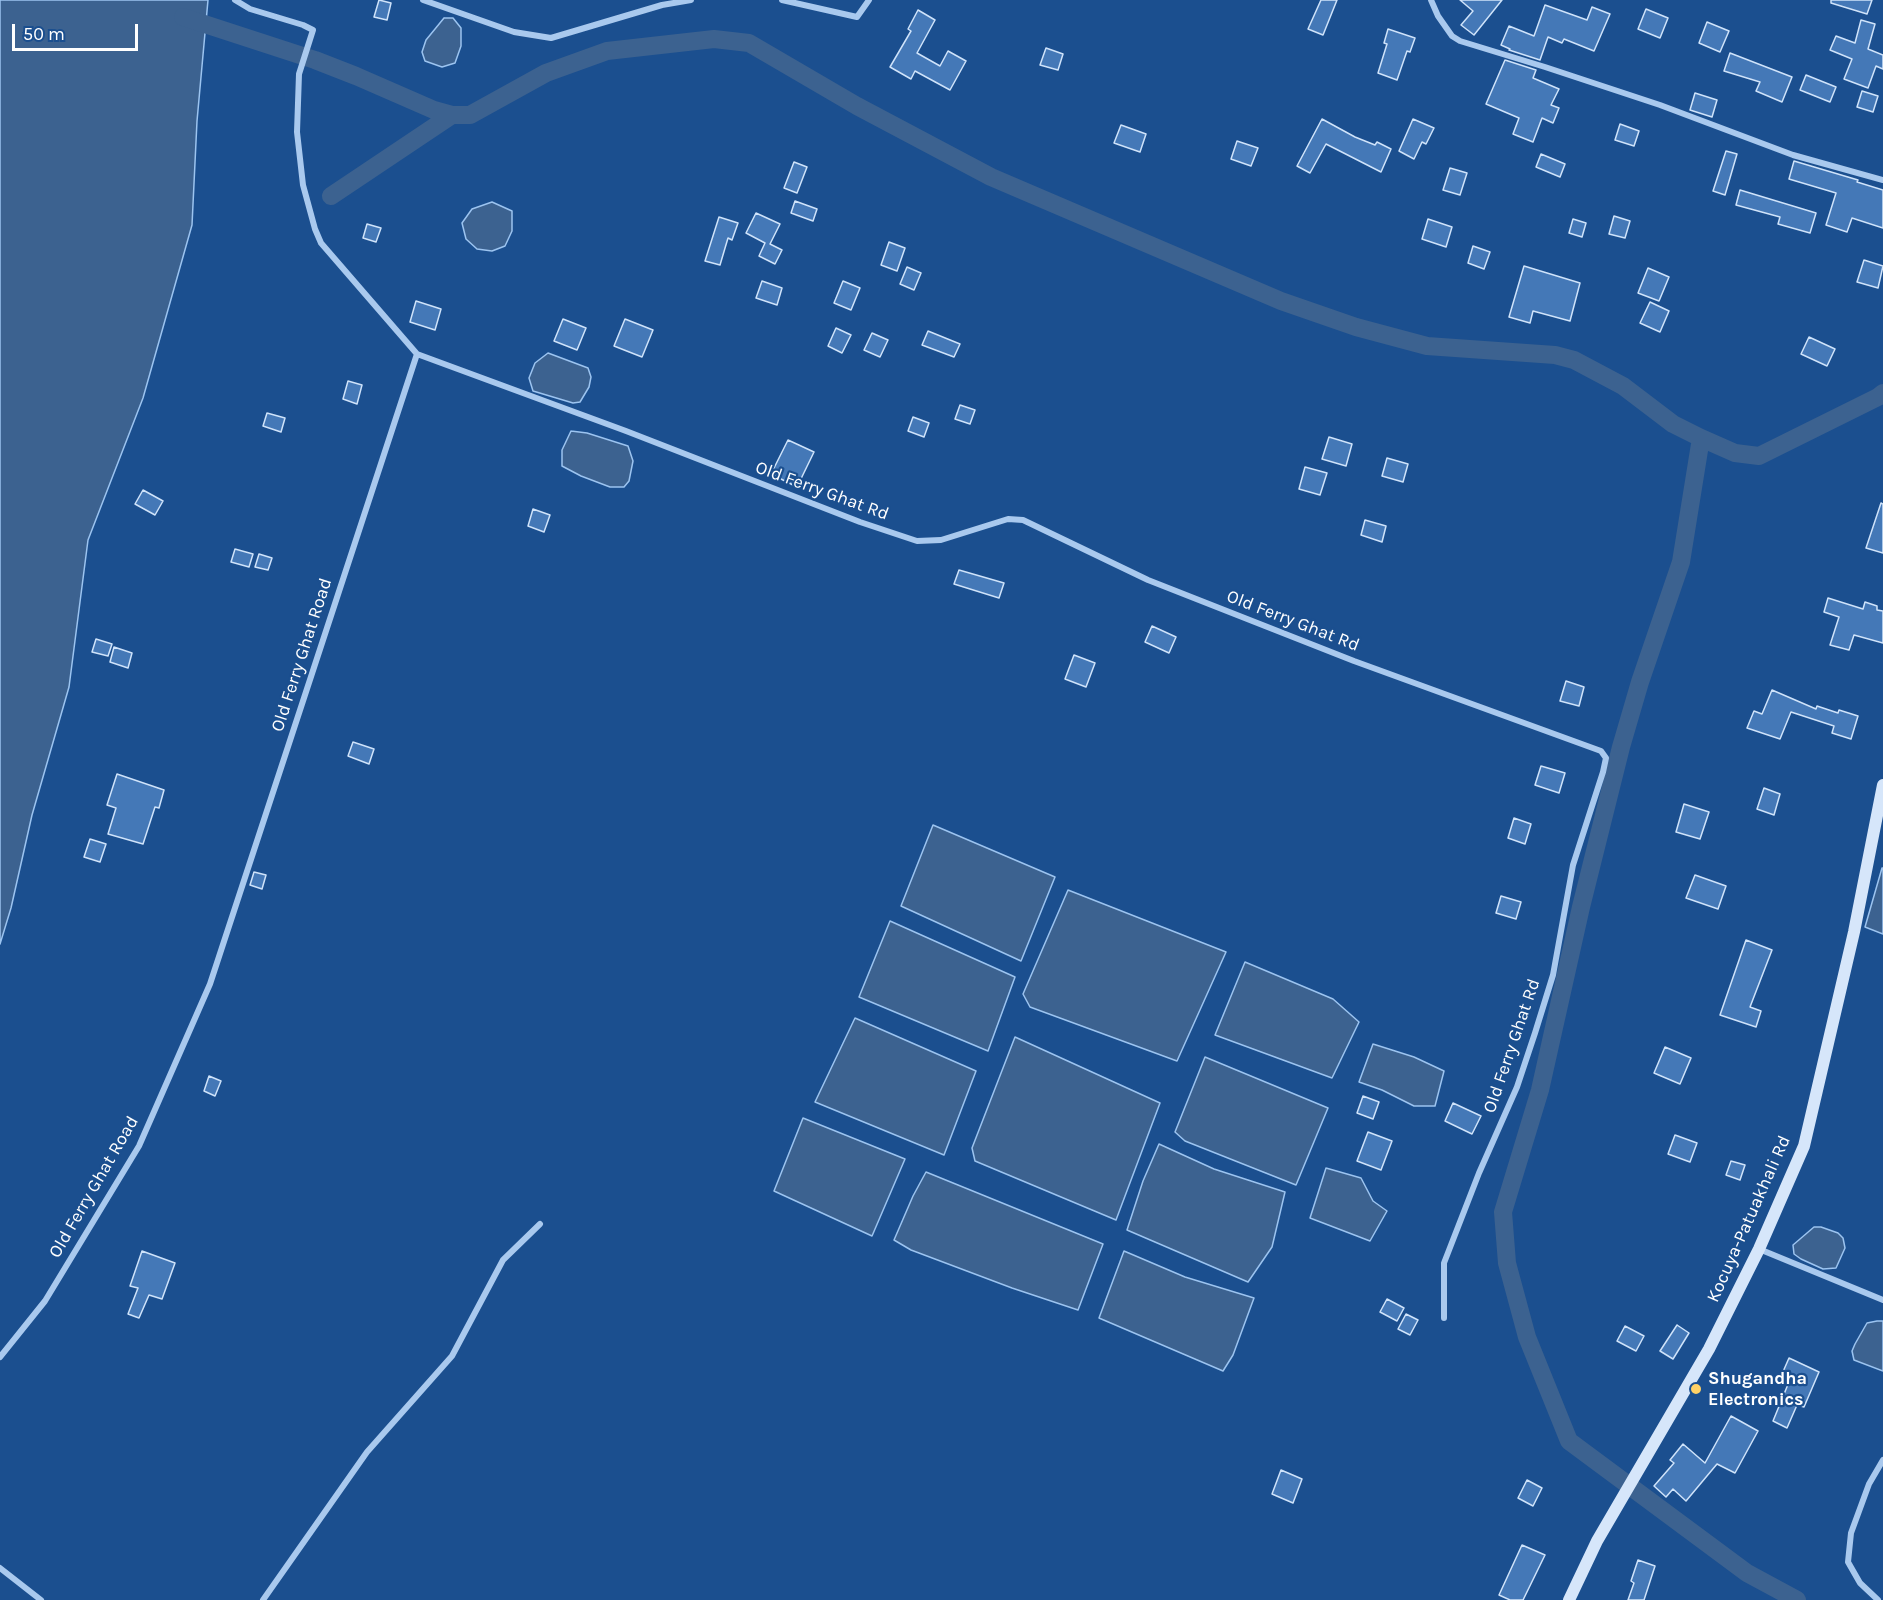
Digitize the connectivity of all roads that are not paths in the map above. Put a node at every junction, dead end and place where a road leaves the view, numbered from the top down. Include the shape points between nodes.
1 (235, 0) edge
2 (423, 0) edge
3 (691, 0) edge
4 (782, 0) edge
5 (869, 0) edge
6 (1431, 0) edge
7 (1883, 180) edge
8 (417, 354) junction
9 (1883, 785) edge
10 (540, 1224) dead end
11 (1759, 1249) junction
12 (1883, 1300) edge
13 (1444, 1318) dead end
14 (0, 1356) edge
15 (1883, 1460) edge
16 (0, 1568) edge
17 (41, 1600) edge
18 (263, 1600) edge
19 (1569, 1600) edge
20 (1878, 1600) edge

1 - 8 street via 250,9 313,30 299,74 297,132 303,185 318,236
2 - 3 street via 514,32 551,39
4 - 5 street via 857,17
6 - 7 street via 1452,36 1460,41 1660,105 1793,156
8 - 13 street, Old Ferry Ghat Rd via 917,541 940,540 1008,519 1023,520 1148,580 1233,614 1602,751 1606,758 1603,772 1574,865 1553,975 1517,1087 1444,1263
8 - 14 street, Old Ferry Ghat Road via 210,984 139,1146 45,1301
9 - 11 main road, Kocuya-Patuakhali Rd via 1854,932 1804,1146
10 - 18 street via 503,1260 452,1356 367,1452
11 - 12 street
11 - 19 main road, Kocuya-Patuakhali Rd via 1709,1349 1597,1541
15 - 20 street via 1869,1484 1851,1533 1848,1562 1860,1583
16 - 17 street

